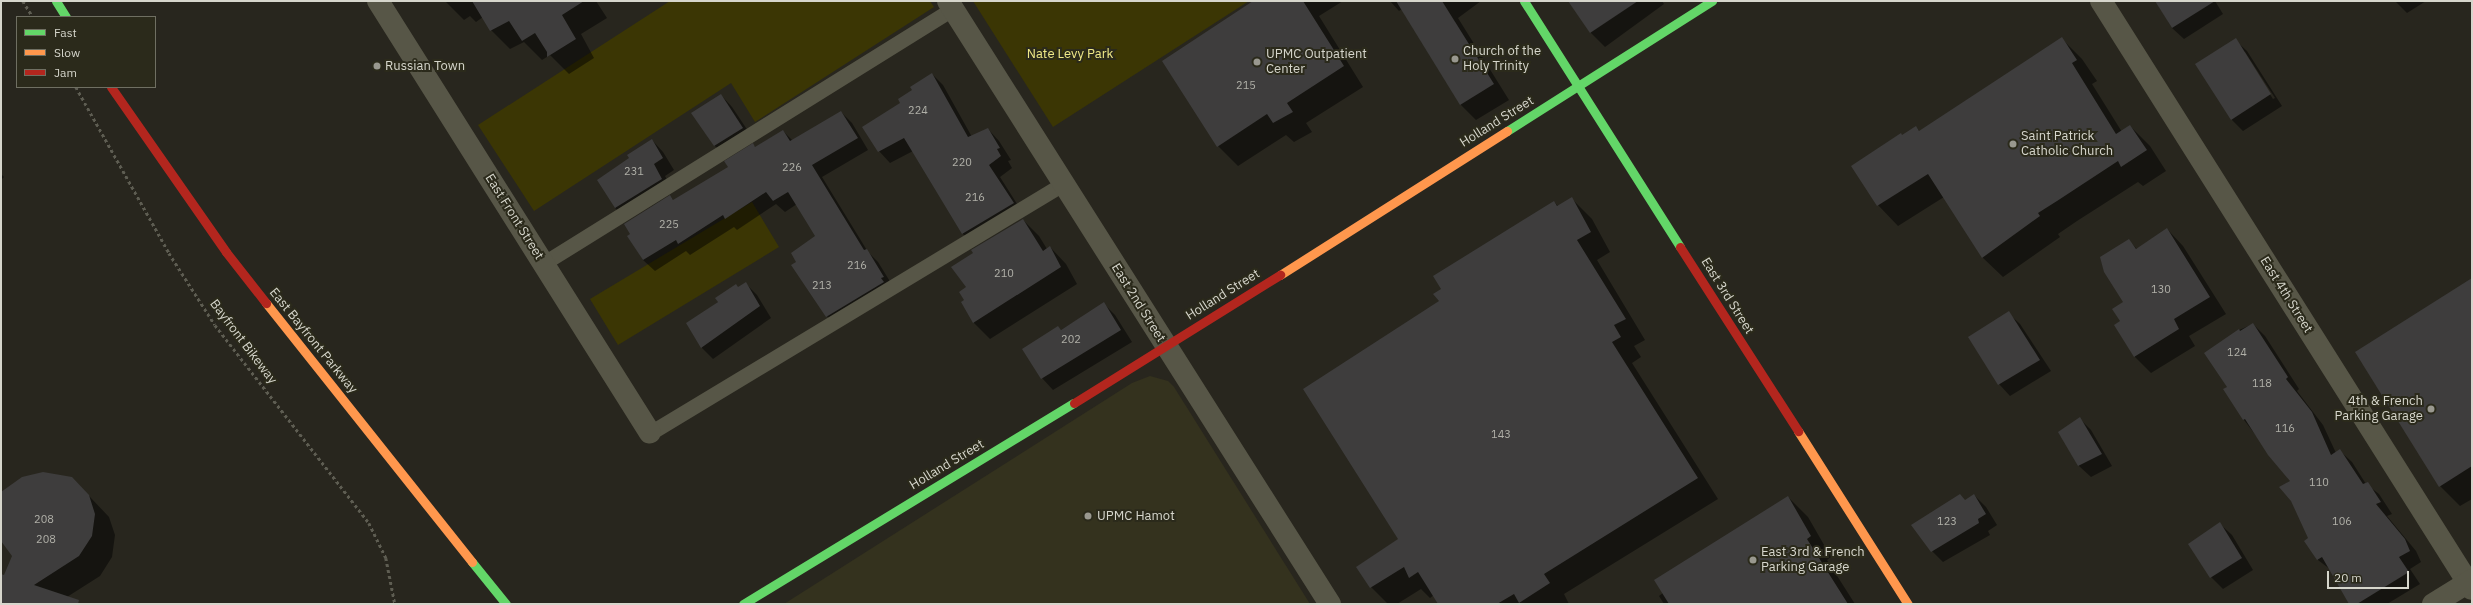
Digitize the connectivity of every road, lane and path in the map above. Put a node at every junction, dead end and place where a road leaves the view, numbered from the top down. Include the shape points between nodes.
1 (23, 1) edge
2 (56, 1) edge
3 (378, 1) edge
4 (1524, 1) edge
5 (1712, 1) edge
6 (2101, 1) edge
7 (950, 5) edge
8 (32, 16) edge
9 (65, 16) edge
10 (1578, 86) junction
11 (77, 88) edge
12 (112, 88) edge
13 (1064, 184) junction
14 (544, 263) junction
15 (1166, 347) junction
16 (650, 433) joint
17 (2471, 584) edge
18 (395, 604) edge
19 (506, 604) edge
20 (743, 604) edge
21 (1330, 604) edge
22 (1908, 604) edge
23 (2433, 604) edge

1 - 8 path
2 - 9 main road
3 - 14 street, East Front Street
4 - 10 main road, East 3rd Street
5 - 10 main road, Holland Street
6 - 17 street, East 4th Street
7 - 13 street, East 2nd Street
7 - 14 lane
10 - 15 main road, Holland Street
10 - 22 main road, East 3rd Street
11 - 18 path, Bayfront Bikeway via 169,253 215,325 369,523 386,558
12 - 19 main road, East Bayfront Parkway via 226,252
13 - 15 street, East 2nd Street
13 - 16 lane
14 - 16 street, East Front Street
15 - 20 main road, Holland Street
15 - 21 street, East 2nd Street
17 - 23 street

